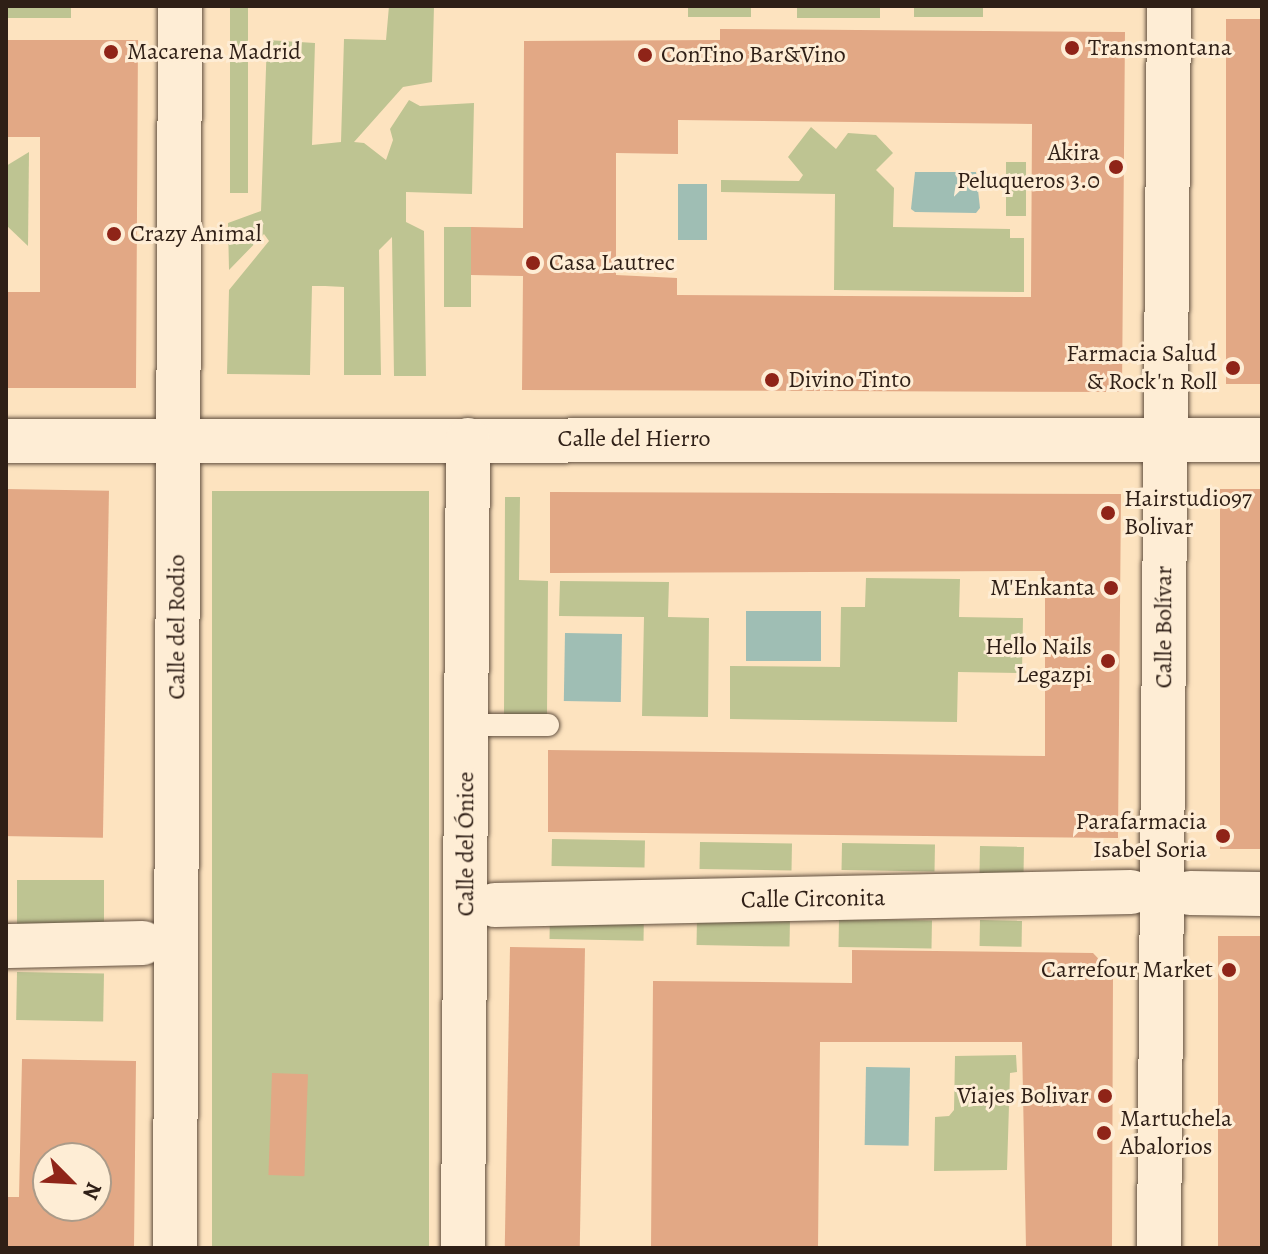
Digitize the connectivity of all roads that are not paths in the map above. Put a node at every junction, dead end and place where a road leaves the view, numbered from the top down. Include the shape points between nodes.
1 (180, 6) edge
2 (1169, 6) edge
3 (1165, 439) junction
4 (178, 440) junction
5 (468, 440) junction
6 (1262, 440) edge
7 (6, 441) edge
8 (466, 725) junction
9 (548, 725) dead end
10 (1131, 892) dead end
11 (1190, 893) dead end
12 (1262, 894) edge
13 (495, 905) dead end
14 (143, 943) dead end
15 (6, 946) edge
16 (175, 1248) edge
17 (463, 1248) edge
18 (1159, 1248) edge

1 - 4 street, Calle del Rodio
2 - 3 street, Calle Bolívar
3 - 5 street, Calle del Hierro
3 - 6 street, Calle del Hierro
3 - 18 street, Calle Bolívar
4 - 5 street, Calle del Hierro
4 - 7 street, Calle del Hierro
4 - 16 street, Calle del Rodio
5 - 8 street, Calle del Ónice
8 - 9 lane
8 - 17 street, Calle del Ónice
10 - 13 street, Calle Circonita
11 - 12 street
14 - 15 street

